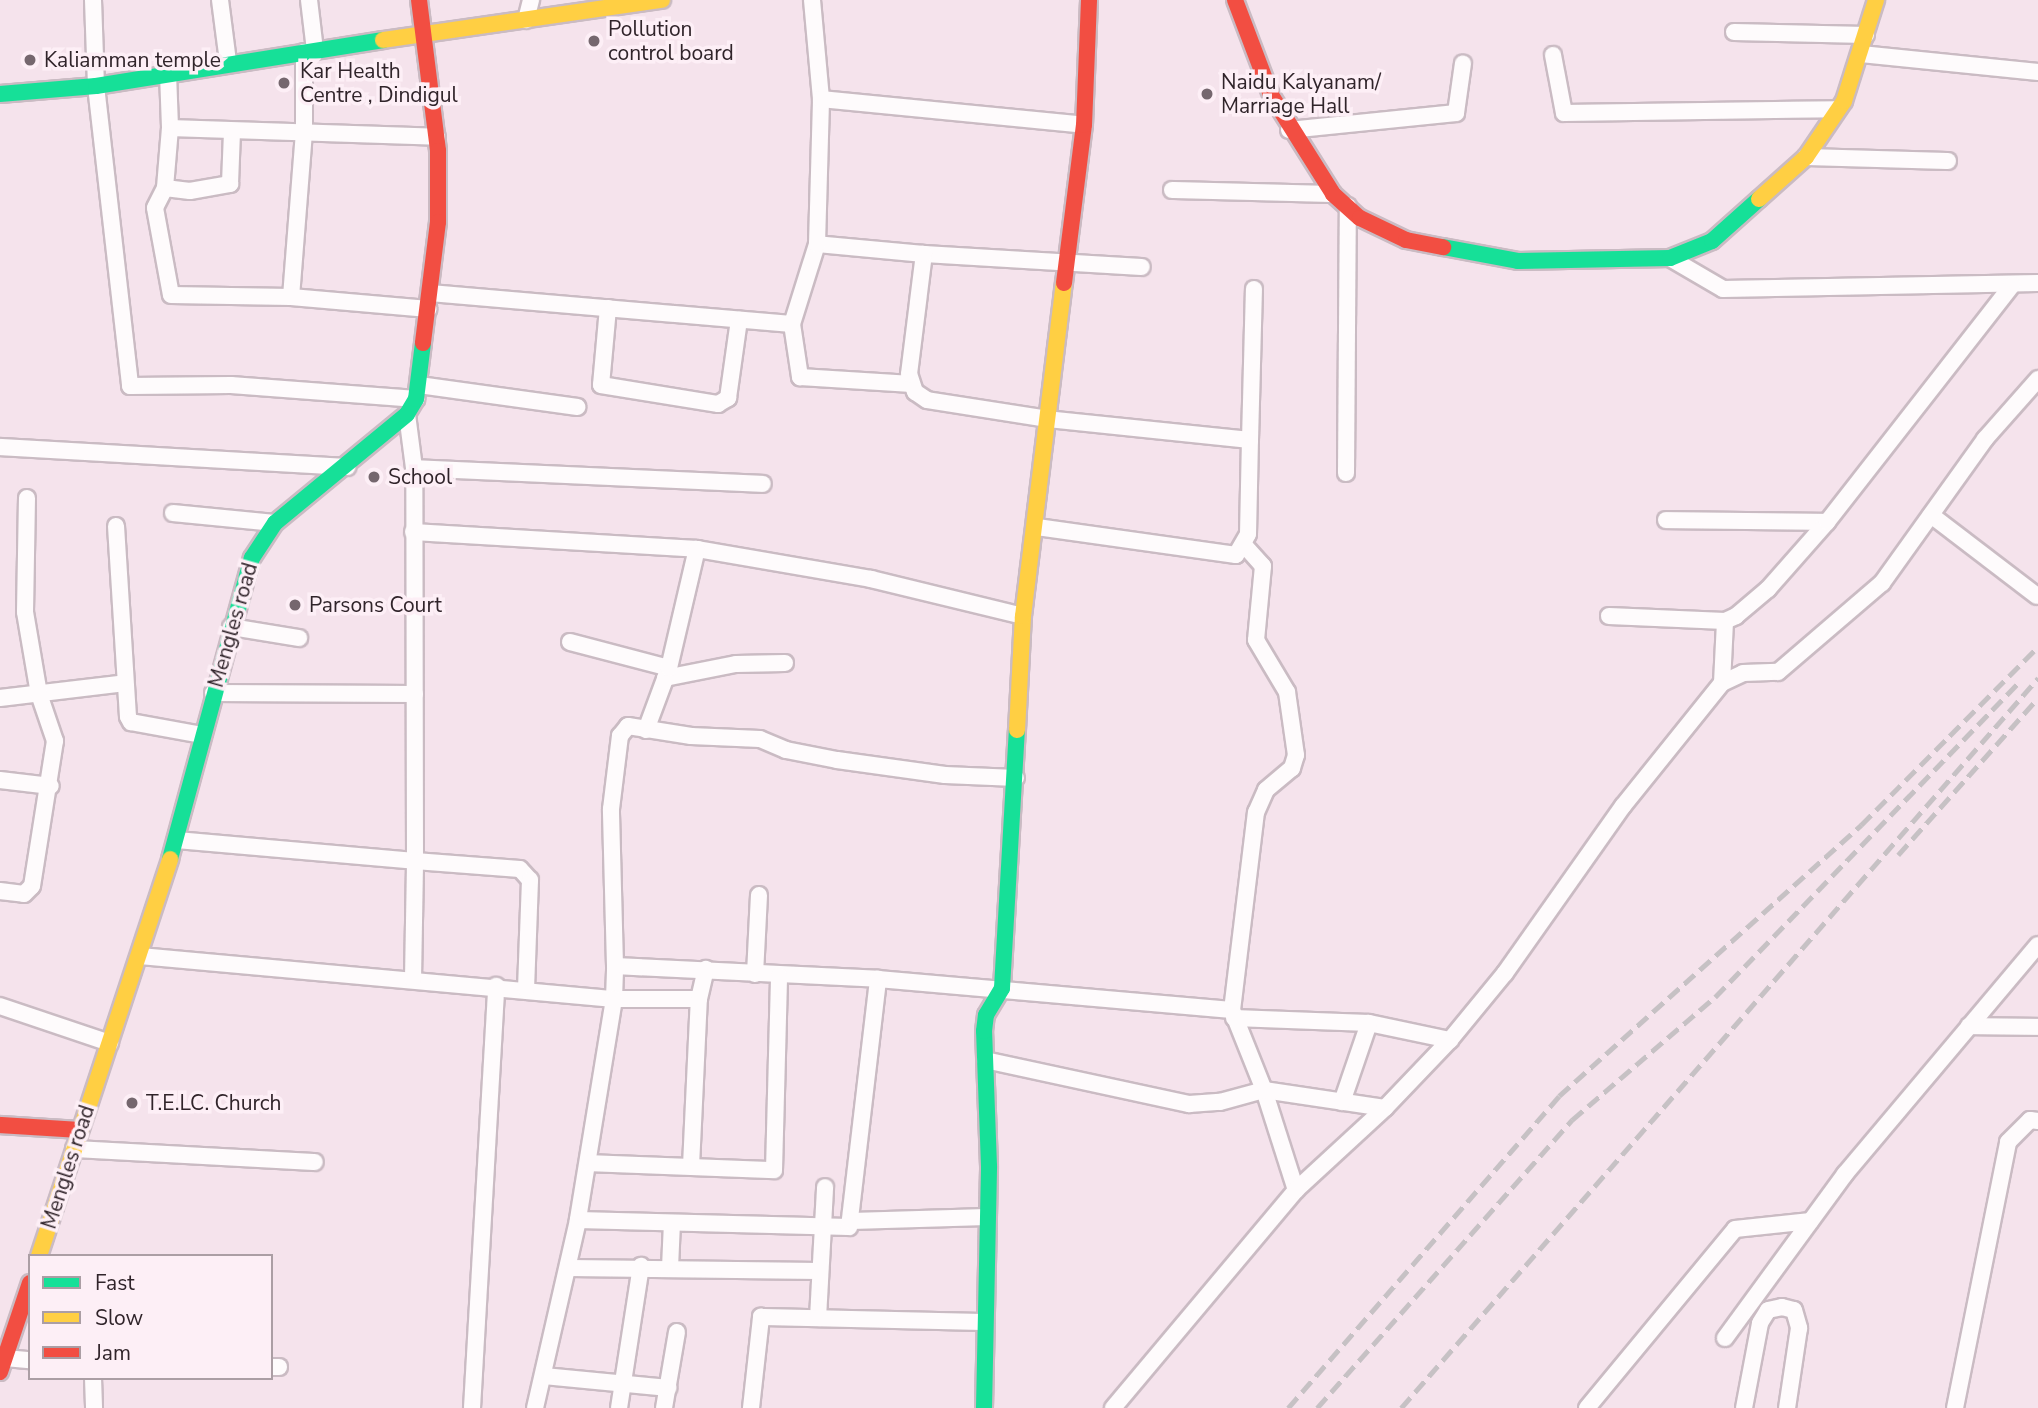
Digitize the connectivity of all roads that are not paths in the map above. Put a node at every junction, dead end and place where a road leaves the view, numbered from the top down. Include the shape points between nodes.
1 (93, 0) edge
2 (220, 0) edge
3 (309, 0) edge
4 (419, 0) edge
5 (531, 0) edge
6 (662, 0) edge
7 (812, 0) edge
8 (1089, 0) edge
9 (1236, 0) edge
10 (1876, 0) edge
11 (526, 20) junction
12 (1734, 32) dead end
13 (1866, 35) junction
14 (423, 36) junction
15 (310, 51) junction
16 (1861, 54) junction
17 (1553, 55) dead end
18 (228, 62) junction
19 (1463, 63) dead end
20 (2038, 72) edge
21 (168, 73) junction
22 (96, 86) junction
23 (0, 94) edge
24 (821, 99) junction
25 (1838, 109) junction
26 (1084, 125) junction
27 (170, 128) junction
28 (1289, 130) junction
29 (232, 133) junction
30 (304, 134) junction
31 (437, 137) junction
32 (1805, 158) junction
33 (1948, 161) dead end
34 (165, 188) junction
35 (1172, 190) dead end
36 (1333, 194) junction
37 (1348, 206) junction
38 (817, 244) junction
39 (924, 254) junction
40 (1670, 258) junction
41 (1068, 264) junction
42 (1142, 267) dead end
43 (2038, 283) edge
44 (2012, 285) junction
45 (1254, 289) dead end
46 (291, 297) junction
47 (429, 301) junction
48 (608, 308) junction
49 (739, 320) junction
50 (792, 324) junction
51 (2038, 379) edge
52 (912, 384) junction
53 (418, 392) junction
54 (578, 407) dead end
55 (407, 415) junction
56 (1048, 419) junction
57 (1250, 440) junction
58 (0, 447) edge
59 (347, 467) junction
60 (414, 468) junction
61 (1346, 473) dead end
62 (763, 484) dead end
63 (27, 498) dead end
64 (173, 513) dead end
65 (1931, 515) junction
66 (1667, 520) dead end
67 (1827, 522) junction
68 (275, 523) junction
69 (116, 526) dead end
70 (1037, 527) junction
71 (413, 532) junction
72 (1245, 545) junction
73 (697, 549) junction
74 (2037, 596) edge
75 (1023, 616) junction
76 (1609, 616) dead end
77 (1725, 621) junction
78 (231, 627) junction
79 (299, 638) dead end
80 (570, 642) dead end
81 (785, 663) dead end
82 (667, 673) junction
83 (125, 683) junction
84 (1722, 683) junction
85 (213, 693) junction
86 (39, 694) junction
87 (415, 694) junction
88 (0, 698) edge
89 (646, 730) junction
90 (202, 735) junction
91 (1016, 778) junction
92 (0, 780) edge
93 (51, 786) junction
94 (176, 840) junction
95 (415, 861) junction
96 (0, 891) edge
97 (759, 895) dead end
98 (2038, 944) edge
99 (140, 957) junction
100 (615, 966) junction
101 (706, 969) junction
102 (755, 974) junction
103 (779, 976) junction
104 (413, 979) junction
105 (878, 979) junction
106 (496, 986) junction
107 (1002, 988) junction
108 (526, 989) junction
109 (614, 999) junction
110 (699, 999) junction
111 (0, 1006) edge
112 (1233, 1014) junction
113 (1369, 1023) junction
114 (1969, 1026) junction
115 (2038, 1027) edge
116 (1450, 1040) junction
117 (110, 1043) junction
118 (985, 1060) junction
119 (1264, 1090) junction
120 (1342, 1102) junction
121 (1385, 1108) junction
122 (2038, 1121) edge
123 (0, 1125) edge
124 (80, 1130) junction
125 (74, 1149) junction
126 (315, 1163) dead end
127 (588, 1163) junction
128 (691, 1166) junction
129 (825, 1187) dead end
130 (1296, 1190) junction
131 (987, 1217) junction
132 (578, 1220) junction
133 (851, 1221) junction
134 (1811, 1221) junction
135 (672, 1223) junction
136 (821, 1226) junction
137 (40, 1254) edge
138 (641, 1266) junction
139 (570, 1268) junction
140 (670, 1268) junction
141 (819, 1271) junction
142 (28, 1288) edge
143 (818, 1318) junction
144 (985, 1322) junction
145 (677, 1332) dead end
146 (1725, 1338) dead end
147 (4, 1354) edge
148 (28, 1360) edge
149 (544, 1376) junction
150 (93, 1380) edge
151 (623, 1383) junction
152 (668, 1388) junction
153 (94, 1408) edge
154 (472, 1408) edge
155 (535, 1408) edge
156 (619, 1408) edge
157 (664, 1408) edge
158 (751, 1408) edge
159 (984, 1408) edge
160 (1113, 1408) edge
161 (1587, 1408) edge
162 (1744, 1408) edge
163 (1787, 1408) edge
164 (1955, 1408) edge

1 - 22 street
2 - 18 street
3 - 15 street
4 - 14 main road, Mengles road
5 - 11 street
6 - 11 main road
7 - 24 street
8 - 26 main road
9 - 28 main road
10 - 13 main road
11 - 14 main road
12 - 13 street
13 - 16 main road
14 - 15 main road
14 - 31 main road, Mengles road
15 - 18 main road
15 - 30 street
16 - 20 street
16 - 25 main road
17 - 25 street via 1564,113
18 - 21 main road
19 - 28 street via 1456,113
21 - 22 main road
21 - 27 street
22 - 23 main road
22 - 53 street via 130,386
24 - 26 street
24 - 38 street
25 - 32 main road
26 - 41 main road
27 - 29 street
27 - 34 street
28 - 36 main road
29 - 30 street
29 - 34 street via 230,184 190,191
30 - 31 street
30 - 46 street
31 - 47 main road, Mengles road via 438,222
32 - 33 street
32 - 40 main road via 1712,241
34 - 46 street via 155,208 171,295
35 - 36 street
36 - 37 main road
37 - 40 main road via 1360,218 1406,240 1518,261
37 - 61 street
38 - 39 street
38 - 50 street
39 - 41 street
39 - 52 street
40 - 44 street via 1723,289
41 - 42 street
41 - 56 main road
43 - 44 street
44 - 67 street
45 - 57 street
46 - 47 street
47 - 48 street
47 - 53 main road, Mengles road
48 - 49 street
48 - 49 street via 601,385 718,404 728,398
49 - 50 street
50 - 52 street via 800,377
51 - 65 street via 1986,439
52 - 56 street via 927,400
53 - 54 street
53 - 55 main road, Mengles road
55 - 59 main road, Mengles road
55 - 60 street
56 - 57 street
56 - 70 main road
57 - 72 street
58 - 59 street
59 - 68 main road, Mengles road
60 - 62 street
60 - 71 street
63 - 86 street via 25,612
64 - 68 street
65 - 74 street
65 - 84 street via 1882,583 1778,671 1743,673
66 - 67 street
67 - 77 street via 1768,589
68 - 78 main road, Mengles road via 252,558
69 - 83 street
70 - 72 street via 1224,556 1236,555
70 - 75 main road
71 - 73 street
71 - 87 street
72 - 112 street via 1263,566 1256,640 1287,692 1296,755 1293,768 1266,790 1256,812
73 - 75 street via 872,579
73 - 82 street
75 - 91 main road
76 - 77 street
77 - 84 street
78 - 79 street
78 - 85 main road, Mengles road
80 - 82 street
81 - 82 street
82 - 89 street
83 - 86 street
83 - 90 street via 131,722
84 - 116 street via 1623,806 1505,972
85 - 87 street
85 - 90 main road, Mengles road
86 - 88 street
86 - 93 street via 55,741
87 - 95 street
89 - 91 street via 760,739 798,753 945,775
89 - 100 street via 628,726 620,736 611,809
90 - 94 main road, Mengles road
91 - 107 main road
92 - 93 street
93 - 96 street via 32,886 23,894
94 - 95 street
94 - 99 main road, Mengles road
95 - 104 street
95 - 108 street via 520,869 526,874 530,893
97 - 102 street
98 - 114 street
99 - 104 street
99 - 117 main road, Mengles road
100 - 101 street
100 - 109 street
101 - 102 street
101 - 110 street
102 - 103 street
103 - 105 street
103 - 128 street via 774,1170
104 - 106 street
105 - 107 street
105 - 133 street
106 - 108 street
106 - 154 street
107 - 112 street
107 - 118 main road via 986,1015
108 - 109 street
109 - 110 street
109 - 127 street
110 - 128 street
111 - 117 street
112 - 113 street
112 - 119 street
113 - 116 street
113 - 120 street
114 - 115 street
114 - 134 street
116 - 121 street
117 - 124 main road, Mengles road
118 - 119 street via 1189,1104 1220,1102
118 - 131 main road
119 - 120 street
119 - 130 street
120 - 121 street
121 - 130 street
122 - 164 street via 2030,1120 2008,1142
123 - 124 main road
124 - 125 main road, Mengles road
125 - 126 street
125 - 137 main road, Mengles road
127 - 128 street
127 - 132 street
129 - 136 street
130 - 160 street
131 - 133 street
131 - 144 main road
132 - 135 street
132 - 139 street
133 - 136 street via 845,1228
134 - 146 street
134 - 161 street via 1734,1229
135 - 136 street
135 - 140 street
136 - 141 street
138 - 139 street
138 - 140 street
138 - 151 street
139 - 149 street
140 - 141 street
141 - 143 street
142 - 147 main road
143 - 144 street
143 - 158 street via 761,1317
144 - 159 main road
145 - 152 street
147 - 148 street
149 - 151 street
149 - 155 street
150 - 153 street
151 - 152 street
151 - 156 street
152 - 157 street
162 - 163 street via 1760,1323 1768,1310 1783,1307 1794,1310 1799,1328

